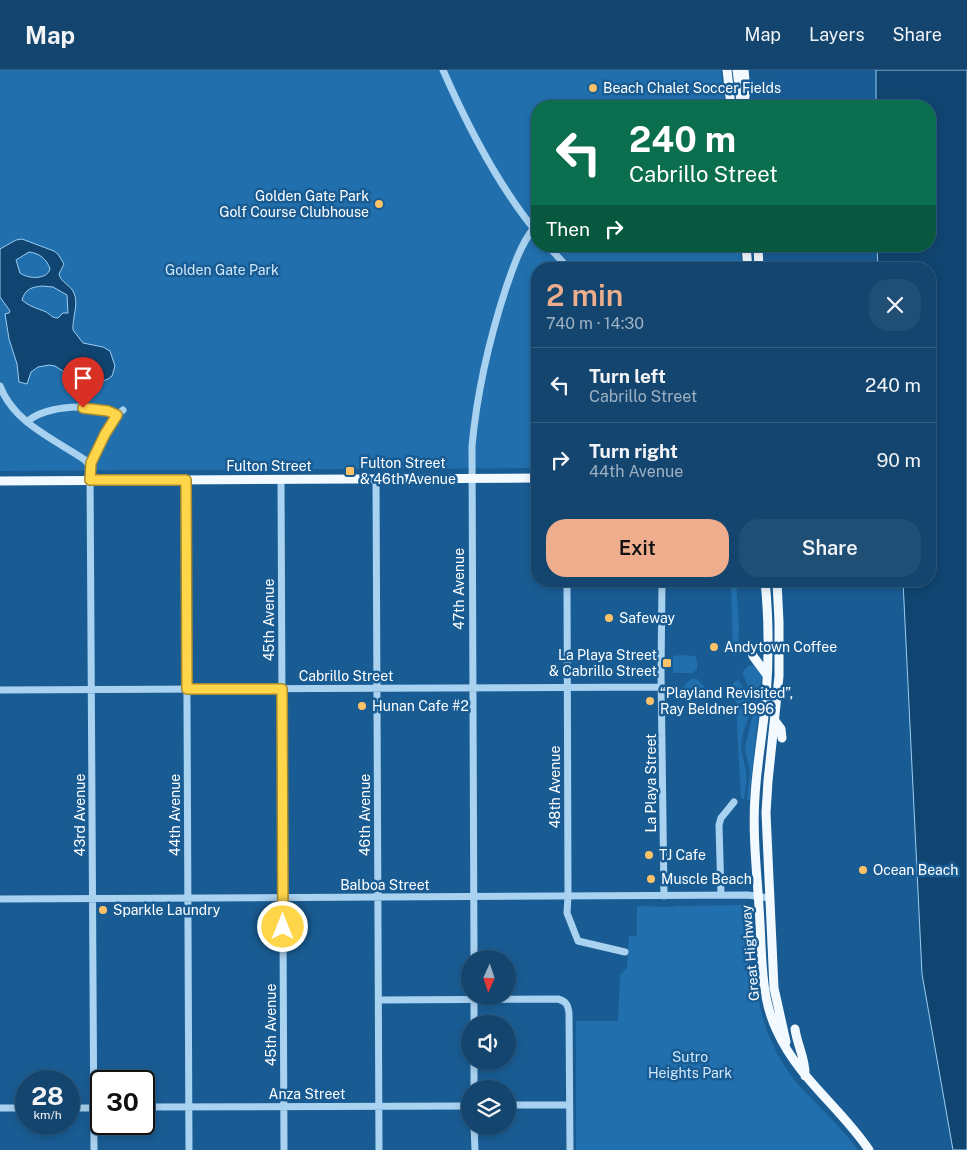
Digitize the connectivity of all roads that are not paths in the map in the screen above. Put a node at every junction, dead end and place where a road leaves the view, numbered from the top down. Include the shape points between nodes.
1 (442, 70) edge
2 (727, 70) edge
3 (732, 70) edge
4 (738, 70) edge
5 (744, 70) edge
6 (731, 100) edge
7 (731, 100) edge
8 (741, 100) edge
9 (744, 100) edge
10 (531, 226) edge
11 (531, 235) edge
12 (553, 252) edge
13 (563, 262) edge
14 (0, 386) edge
15 (27, 422) junction
16 (90, 466) junction
17 (531, 478) edge
18 (376, 479) junction
19 (471, 479) junction
20 (90, 480) junction
21 (186, 480) junction
22 (281, 480) junction
23 (0, 481) edge
24 (567, 587) edge
25 (662, 587) edge
26 (766, 587) edge
27 (777, 587) edge
28 (751, 648) dead end
29 (768, 675) junction
30 (567, 687) junction
31 (662, 687) junction
32 (377, 688) junction
33 (472, 688) junction
34 (187, 689) junction
35 (282, 689) junction
36 (0, 690) edge
37 (92, 690) junction
38 (774, 721) junction
39 (782, 738) dead end
40 (734, 802) dead end
41 (721, 895) junction
42 (568, 896) junction
43 (664, 896) junction
44 (378, 897) junction
45 (473, 897) junction
46 (759, 897) junction
47 (188, 898) junction
48 (283, 898) junction
49 (770, 898) junction
50 (0, 899) edge
51 (93, 899) junction
52 (474, 950) edge
53 (625, 952) dead end
54 (461, 998) edge
55 (516, 999) edge
56 (379, 1000) junction
57 (795, 1029) dead end
58 (788, 1049) junction
59 (97, 1070) edge
60 (805, 1076) junction
61 (516, 1105) edge
62 (570, 1105) junction
63 (379, 1106) junction
64 (461, 1106) edge
65 (155, 1107) edge
66 (189, 1107) junction
67 (284, 1107) junction
68 (0, 1108) edge
69 (15, 1108) edge
70 (95, 1135) edge
71 (474, 1135) edge
72 (94, 1150) edge
73 (189, 1150) edge
74 (284, 1150) edge
75 (379, 1150) edge
76 (474, 1150) edge
77 (570, 1150) edge
78 (869, 1150) edge

1 - 10 street via 488,160
2 - 6 main road
3 - 7 main road
4 - 8 main road
5 - 9 main road
11 - 19 street, 47th Avenue via 526,238 511,275 488,347 474,423
12 - 13 street
14 - 15 street via 8,403
15 - 16 street via 83,458
15 - 16 street via 66,408 120,413 105,434
16 - 20 street, 43rd Avenue
17 - 19 main road, Fulton Street
18 - 19 main road, Fulton Street
18 - 22 main road, Fulton Street
18 - 32 street, 46th Avenue
19 - 33 street, 47th Avenue
20 - 21 main road, Fulton Street
20 - 23 main road, Fulton Street
20 - 37 street, 43rd Avenue
21 - 22 main road, Fulton Street
21 - 34 street, 44th Avenue
22 - 35 street, 45th Avenue
24 - 30 street, 48th Avenue
25 - 31 street, La Playa Street
26 - 29 main road, Great Highway
27 - 38 main road, Great Highway via 779,653
28 - 29 main road via 753,656
29 - 46 main road, Great Highway via 755,797
30 - 31 street, Cabrillo Street
30 - 33 street, Cabrillo Street
30 - 42 street, 48th Avenue
31 - 43 street, La Playa Street
32 - 33 street, Cabrillo Street
32 - 35 street, Cabrillo Street
32 - 44 street, 46th Avenue
33 - 45 street, 47th Avenue
34 - 35 street, Cabrillo Street
34 - 37 street, Cabrillo Street
34 - 47 street, 44th Avenue
35 - 48 street, 45th Avenue
36 - 37 street, Cabrillo Street
37 - 51 street, 43rd Avenue
38 - 39 main road via 781,729
38 - 49 main road, Great Highway via 766,797
40 - 41 street via 719,825
41 - 43 street, Balboa Street
41 - 46 street, Balboa Street
42 - 43 street, Balboa Street
42 - 45 street, Balboa Street
42 - 53 street, 48th Avenue via 567,913 576,940
44 - 45 street, Balboa Street
44 - 48 street, Balboa Street
44 - 56 street, 46th Avenue
45 - 52 street, 47th Avenue
46 - 49 street, Balboa Street
46 - 58 main road, Great Highway via 765,987 776,1030
47 - 48 street, Balboa Street
47 - 51 street, Balboa Street
47 - 66 street, 44th Avenue
48 - 67 street, 45th Avenue
49 - 58 main road, Great Highway via 774,988
50 - 51 street, Balboa Street
51 - 59 street, 43rd Avenue
54 - 56 street
55 - 62 street via 566,1003 569,1013
56 - 63 street, 46th Avenue
57 - 60 main road via 806,1065
58 - 60 main road, Great Highway
60 - 78 main road, Great Highway
61 - 62 street
62 - 77 street
63 - 64 street, Anza Street
63 - 67 street, Anza Street
63 - 75 street, 46th Avenue
65 - 66 street, Anza Street
66 - 67 street, Anza Street
66 - 73 street, 44th Avenue
67 - 74 street, 45th Avenue
68 - 69 street
70 - 72 street, 43rd Avenue
71 - 76 street

